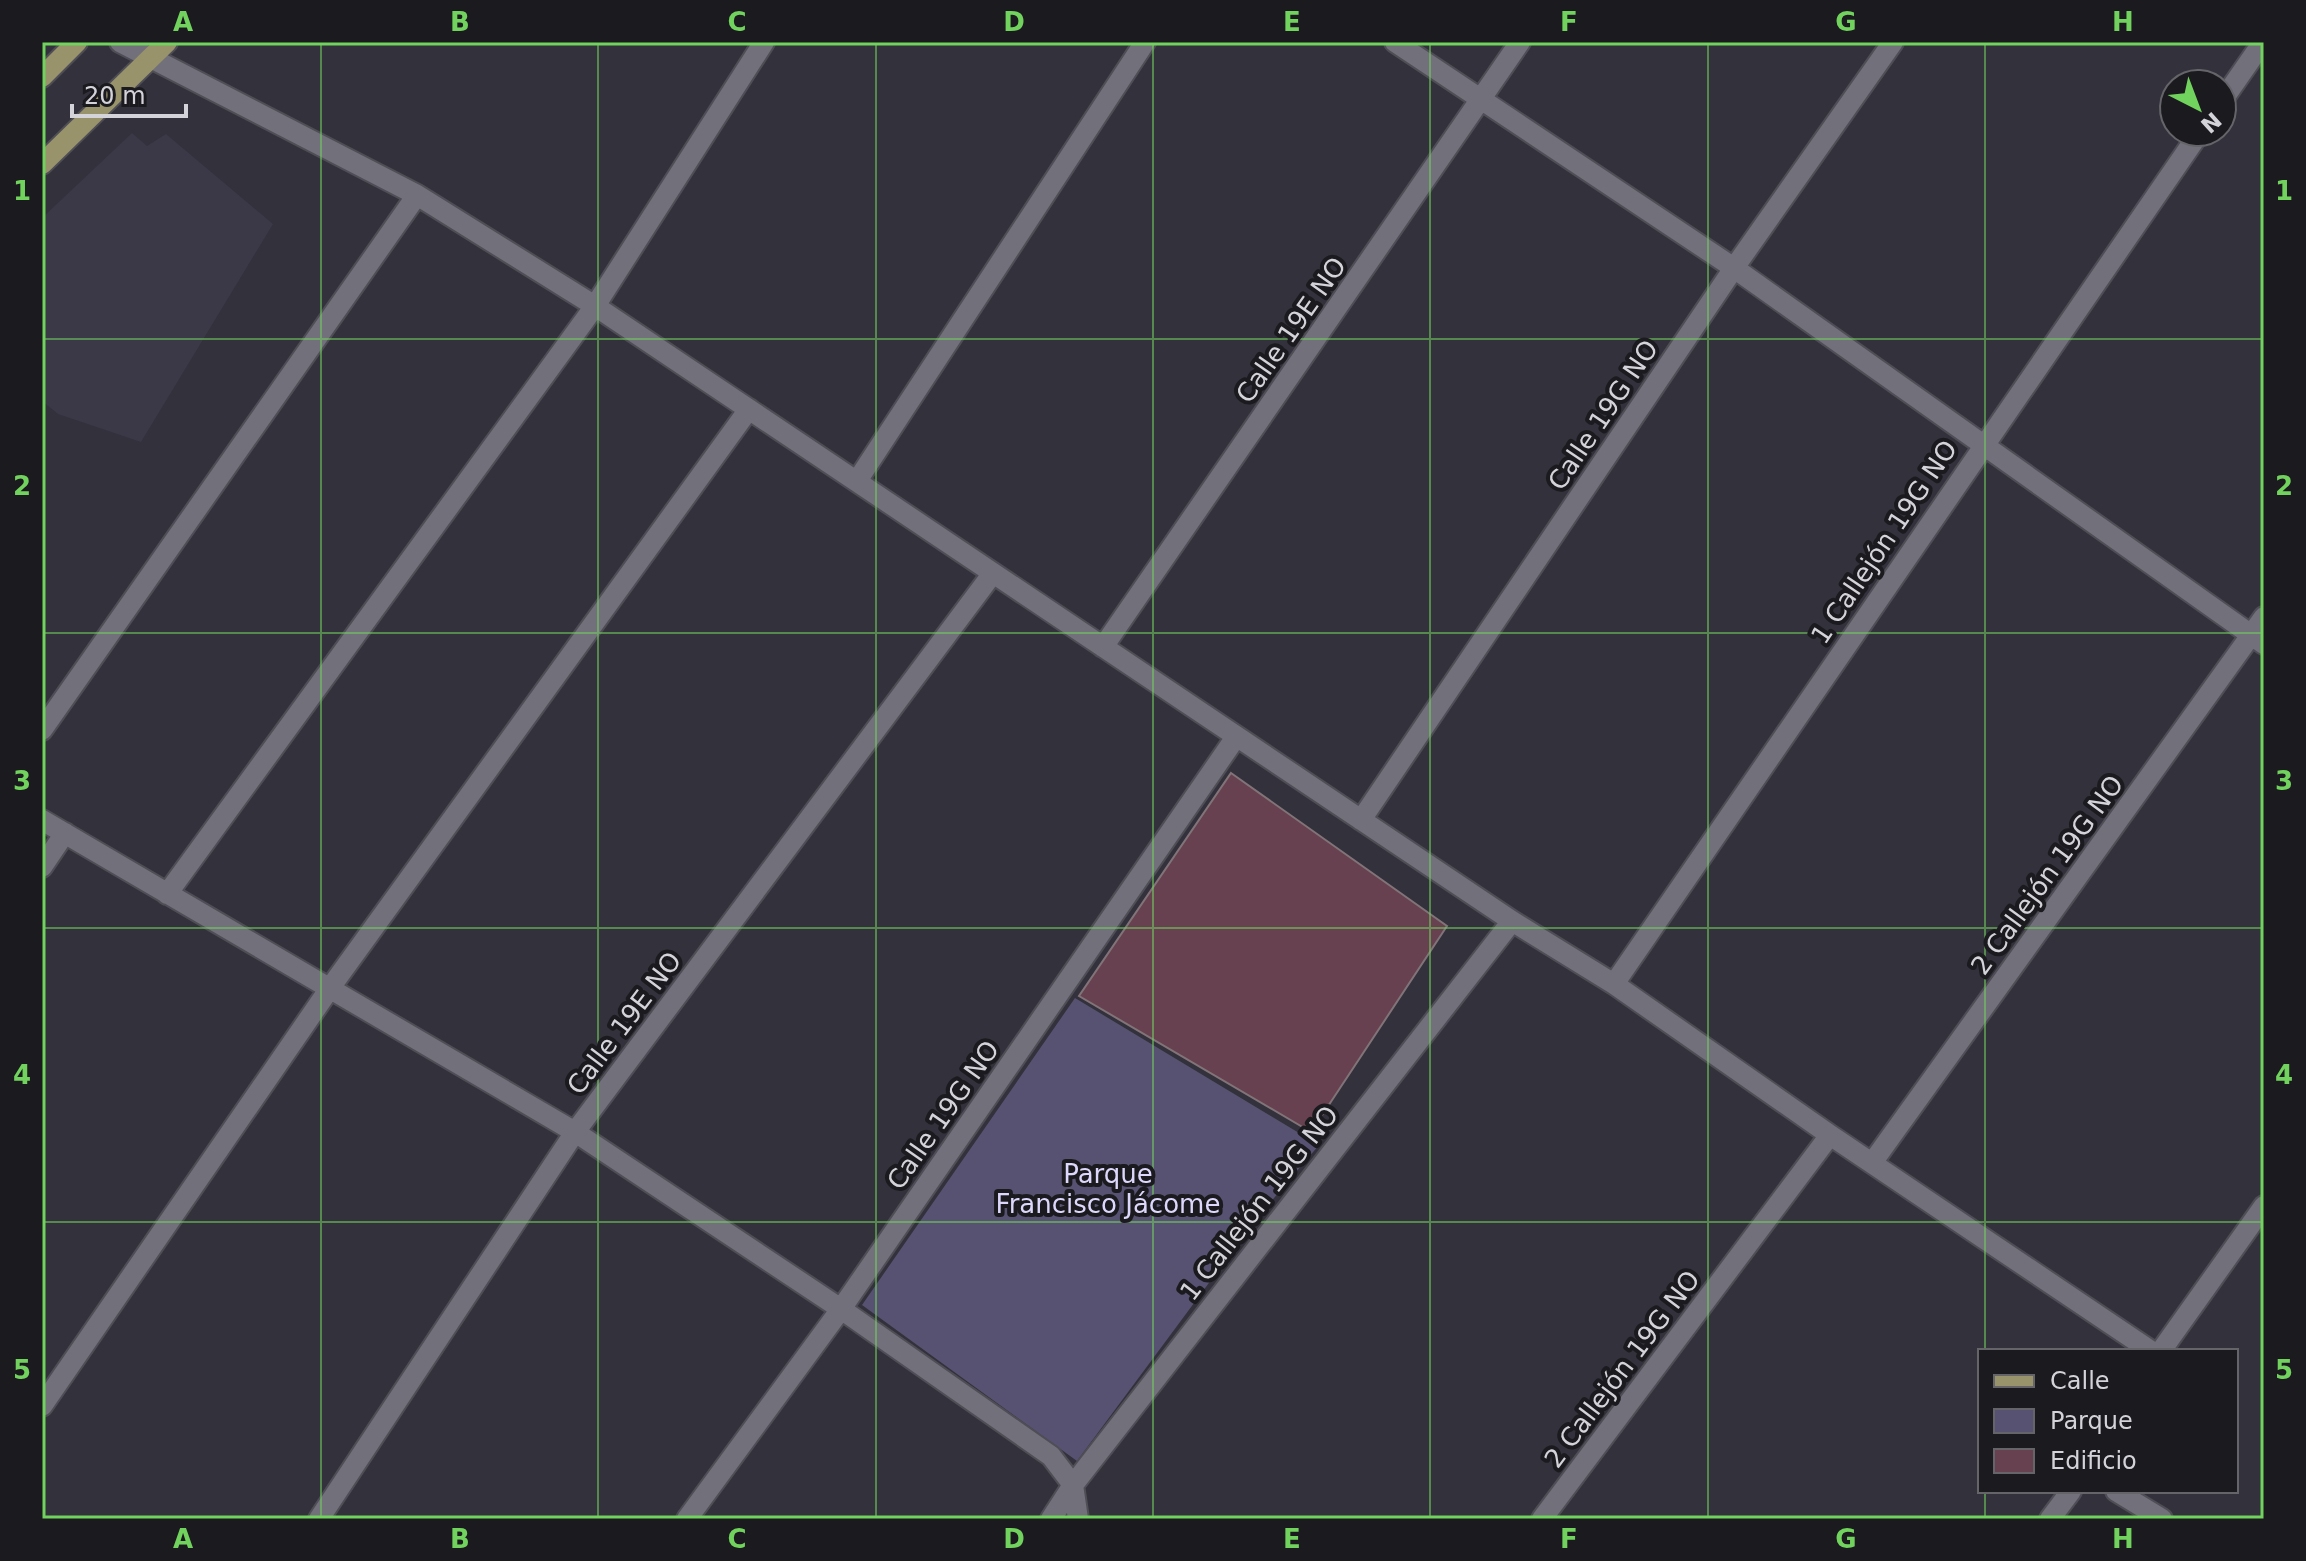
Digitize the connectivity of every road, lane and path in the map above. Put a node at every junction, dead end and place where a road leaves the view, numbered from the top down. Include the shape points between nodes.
1 (77, 42) edge
2 (120, 42) edge
3 (167, 42) edge
4 (764, 42) edge
5 (1145, 42) edge
6 (1395, 42) edge
7 (1520, 42) edge
8 (1893, 42) edge
9 (2263, 42) edge
10 (152, 58) junction
11 (42, 77) edge
12 (2238, 78) edge
13 (1483, 99) junction
14 (2189, 148) edge
15 (42, 164) edge
16 (417, 195) junction
17 (1734, 268) junction
18 (595, 306) junction
19 (749, 409) junction
20 (1984, 443) junction
21 (857, 481) junction
22 (993, 573) junction
23 (2264, 617) edge
24 (2258, 639) edge
25 (1103, 647) junction
26 (42, 730) edge
27 (1236, 737) junction
28 (42, 820) edge
29 (1361, 820) junction
30 (65, 833) junction
31 (42, 867) edge
32 (167, 894) junction
33 (1512, 921) junction
34 (1614, 984) junction
35 (330, 988) junction
36 (575, 1132) junction
37 (1830, 1135) junction
38 (1872, 1163) junction
39 (2264, 1206) edge
40 (841, 1309) junction
41 (2148, 1349) edge
42 (2162, 1349) edge
43 (42, 1406) edge
44 (1073, 1485) junction
45 (2070, 1493) edge
46 (2119, 1493) edge
47 (319, 1519) edge
48 (687, 1519) edge
49 (1051, 1519) edge
50 (1078, 1519) edge
51 (1542, 1519) edge
52 (2050, 1519) edge
53 (2162, 1519) edge

1 - 11 main road
2 - 10 street
3 - 10 main road
4 - 18 street
5 - 21 street
6 - 13 street
7 - 13 street, Calle 19E NO
8 - 17 street, Calle 19G NO
9 - 12 street
10 - 15 main road
10 - 16 street
13 - 17 street
13 - 25 street, Calle 19E NO
14 - 20 street, 1 Callejón 19G NO
16 - 18 street
16 - 26 street
17 - 20 street
17 - 29 street, Calle 19G NO
18 - 19 street
18 - 32 street
19 - 21 street
19 - 35 street
20 - 24 street
20 - 34 street, 1 Callejón 19G NO
21 - 22 street
22 - 25 street
22 - 36 street, Calle 19E NO
23 - 24 street, 2 Callejón 19G NO
24 - 38 street, 2 Callejón 19G NO
25 - 27 street
27 - 29 street
27 - 40 street, Calle 19G NO
28 - 30 street
29 - 33 street
30 - 31 street
30 - 32 street
32 - 35 street
33 - 34 street
33 - 44 street, 1 Callejón 19G NO
34 - 37 street
35 - 36 street
35 - 43 street
36 - 40 street
36 - 47 street, Calle 19E NO
37 - 38 street
37 - 51 street, 2 Callejón 19G NO
38 - 41 street
39 - 42 street
40 - 44 street via 1051,1456
40 - 48 street, Calle 19G NO
44 - 49 street, 1 Callejón 19G NO
44 - 50 street
45 - 52 street
46 - 53 street

